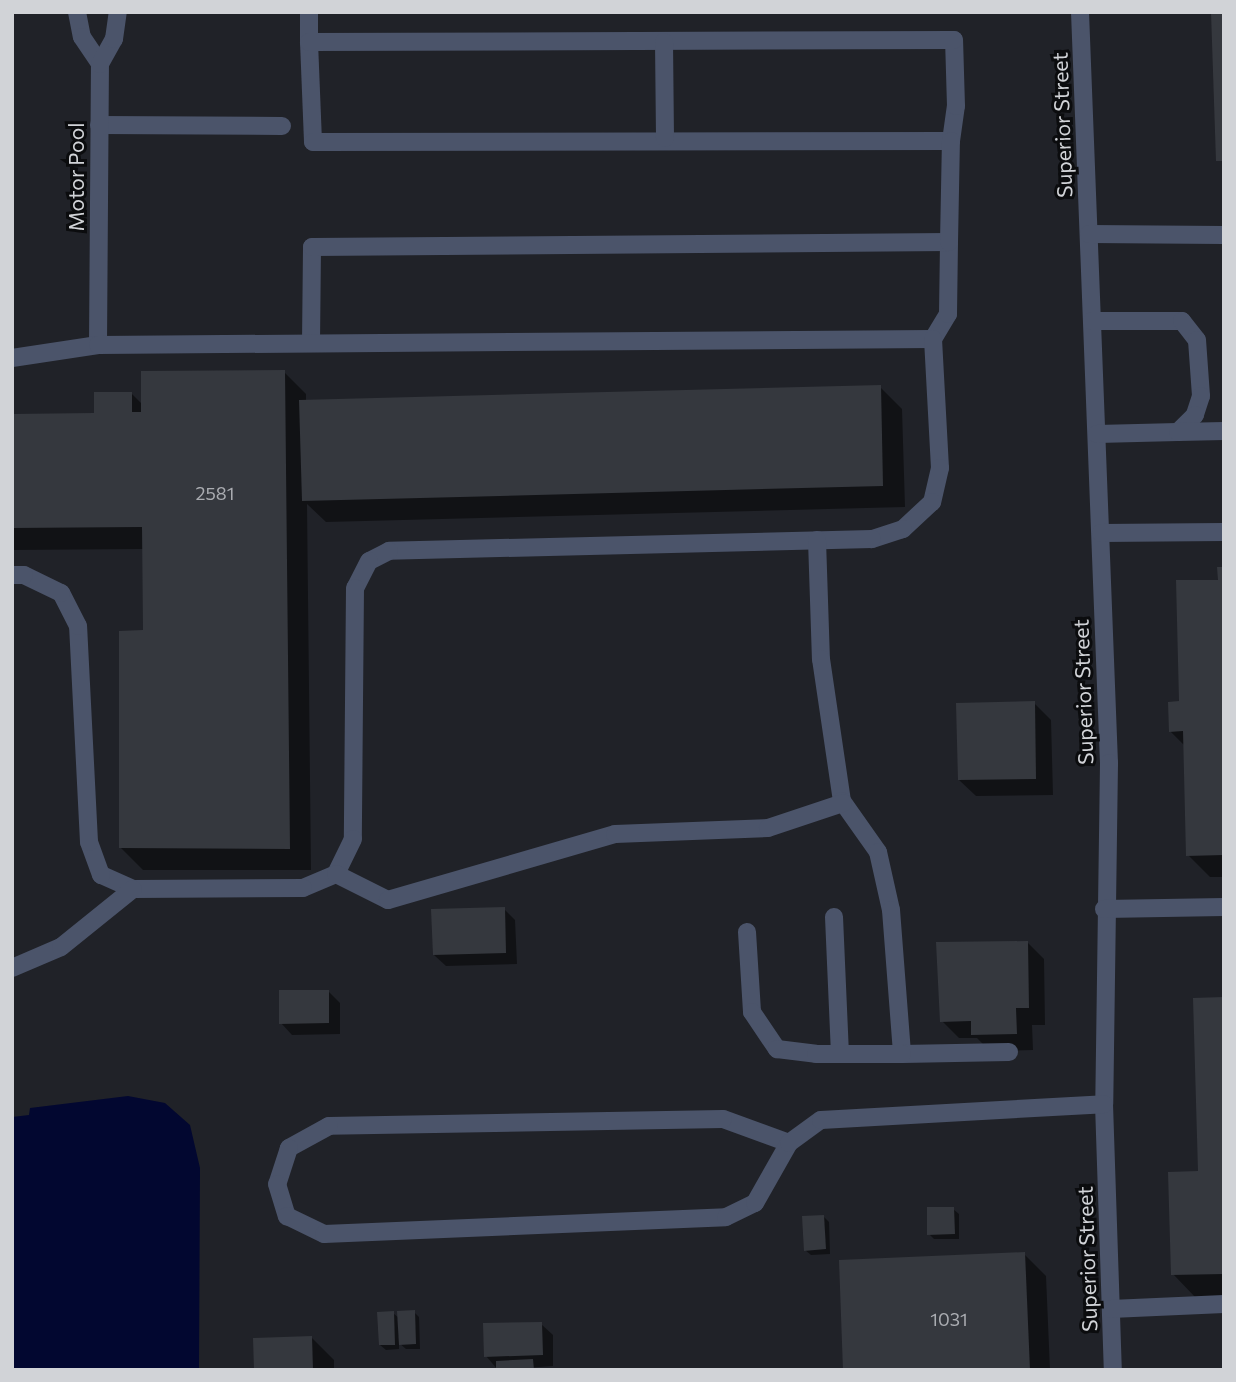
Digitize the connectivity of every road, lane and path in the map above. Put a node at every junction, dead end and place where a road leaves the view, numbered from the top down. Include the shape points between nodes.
1 (77, 12) edge
2 (118, 12) edge
3 (309, 12) edge
4 (1080, 12) edge
5 (309, 42) junction
6 (664, 42) junction
7 (100, 64) junction
8 (99, 125) junction
9 (282, 126) dead end
10 (665, 138) junction
11 (951, 141) junction
12 (1089, 234) junction
13 (1224, 235) edge
14 (949, 242) junction
15 (1092, 321) junction
16 (933, 339) junction
17 (311, 343) junction
18 (98, 345) junction
19 (12, 358) edge
20 (1224, 431) edge
21 (1178, 432) junction
22 (1097, 434) junction
23 (1224, 532) edge
24 (1101, 533) junction
25 (817, 540) junction
26 (12, 575) edge
27 (843, 803) junction
28 (336, 874) junction
29 (133, 889) junction
30 (1224, 907) edge
31 (1104, 909) junction
32 (834, 917) dead end
33 (747, 932) dead end
34 (12, 968) edge
35 (1010, 1052) dead end
36 (840, 1054) junction
37 (902, 1054) junction
38 (1104, 1104) junction
39 (789, 1143) junction
40 (1224, 1304) edge
41 (1111, 1309) junction
42 (1113, 1370) edge

1 - 7 street via 82,37
2 - 7 street, Motor Pool via 114,39
3 - 5 street
4 - 12 street, Superior Street
5 - 6 street
5 - 10 street via 313,142
6 - 10 street
6 - 11 street via 954,40 956,106
7 - 8 street, Motor Pool
8 - 9 street
8 - 18 street, Motor Pool
10 - 11 street
11 - 14 street
12 - 13 street
12 - 15 street, Superior Street
14 - 16 street via 948,314
14 - 17 street via 312,247
15 - 21 street via 1182,321 1196,340 1201,396 1195,415
15 - 22 street, Superior Street
16 - 17 street
16 - 25 street via 940,468 932,502 903,529 883,536
17 - 18 street
18 - 19 street
20 - 21 street
21 - 22 street
22 - 24 street, Superior Street
23 - 24 street
24 - 31 street, Superior Street via 1109,763
25 - 27 street via 821,659
25 - 28 street via 389,551 369,561 355,587 353,839
26 - 29 street via 24,575 61,593 78,626 89,842 101,875
27 - 28 street via 768,828 615,834 388,900
27 - 37 street via 878,852 891,910
28 - 29 street via 303,888
29 - 34 street via 61,947
30 - 31 street
31 - 38 street, Superior Street
32 - 36 street
33 - 36 street via 752,1012 777,1049
35 - 37 street
36 - 37 street
38 - 39 street via 821,1120
38 - 41 street, Superior Street
39 - 39 street via 755,1203 726,1217 324,1234 287,1216 277,1184 289,1148 329,1126 723,1119
40 - 41 street
41 - 42 street, Superior Street

